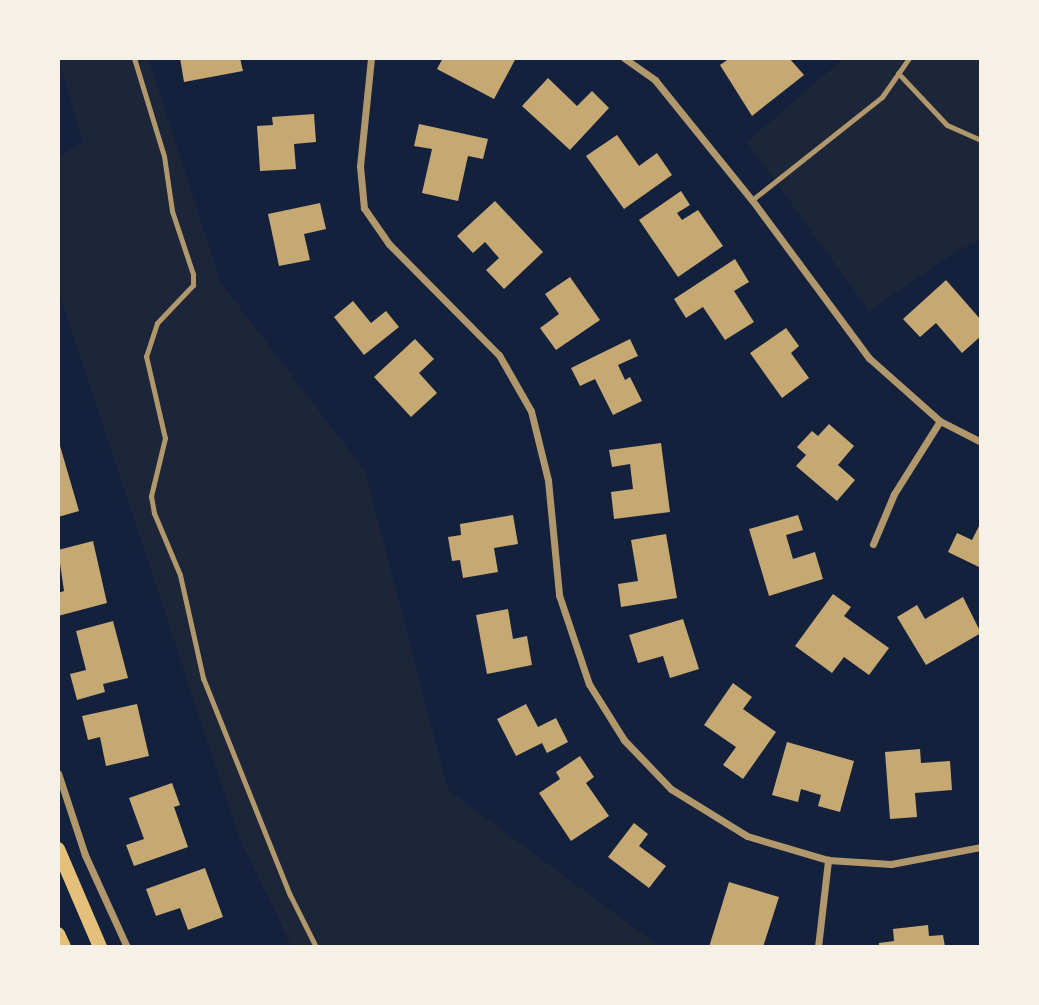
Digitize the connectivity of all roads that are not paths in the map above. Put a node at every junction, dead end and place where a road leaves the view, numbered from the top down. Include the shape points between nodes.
1 (134, 58) edge
2 (371, 58) edge
3 (624, 58) edge
4 (909, 58) edge
5 (898, 74) junction
6 (981, 140) edge
7 (752, 200) junction
8 (940, 421) junction
9 (981, 442) edge
10 (873, 544) dead end
11 (58, 773) edge
12 (981, 847) edge
13 (58, 849) edge
14 (828, 860) junction
15 (58, 934) edge
16 (64, 947) edge
17 (100, 947) edge
18 (127, 947) edge
19 (316, 947) edge
20 (818, 947) edge

1 - 19 lane via 164,156 172,211 193,274 193,285 157,323 146,356 165,438 151,496 154,513 180,575 202,678 290,895
2 - 14 street via 360,166 364,208 389,244 499,355 531,411 548,480 559,594 589,684 624,740 671,789 747,836
3 - 7 street via 655,80
4 - 5 lane
5 - 6 lane via 947,125
5 - 7 lane via 882,97
7 - 8 street via 869,358
8 - 9 street
8 - 10 street via 894,494
11 - 18 street via 85,855
12 - 14 street via 891,864
13 - 17 main road
14 - 20 street
15 - 16 main road

